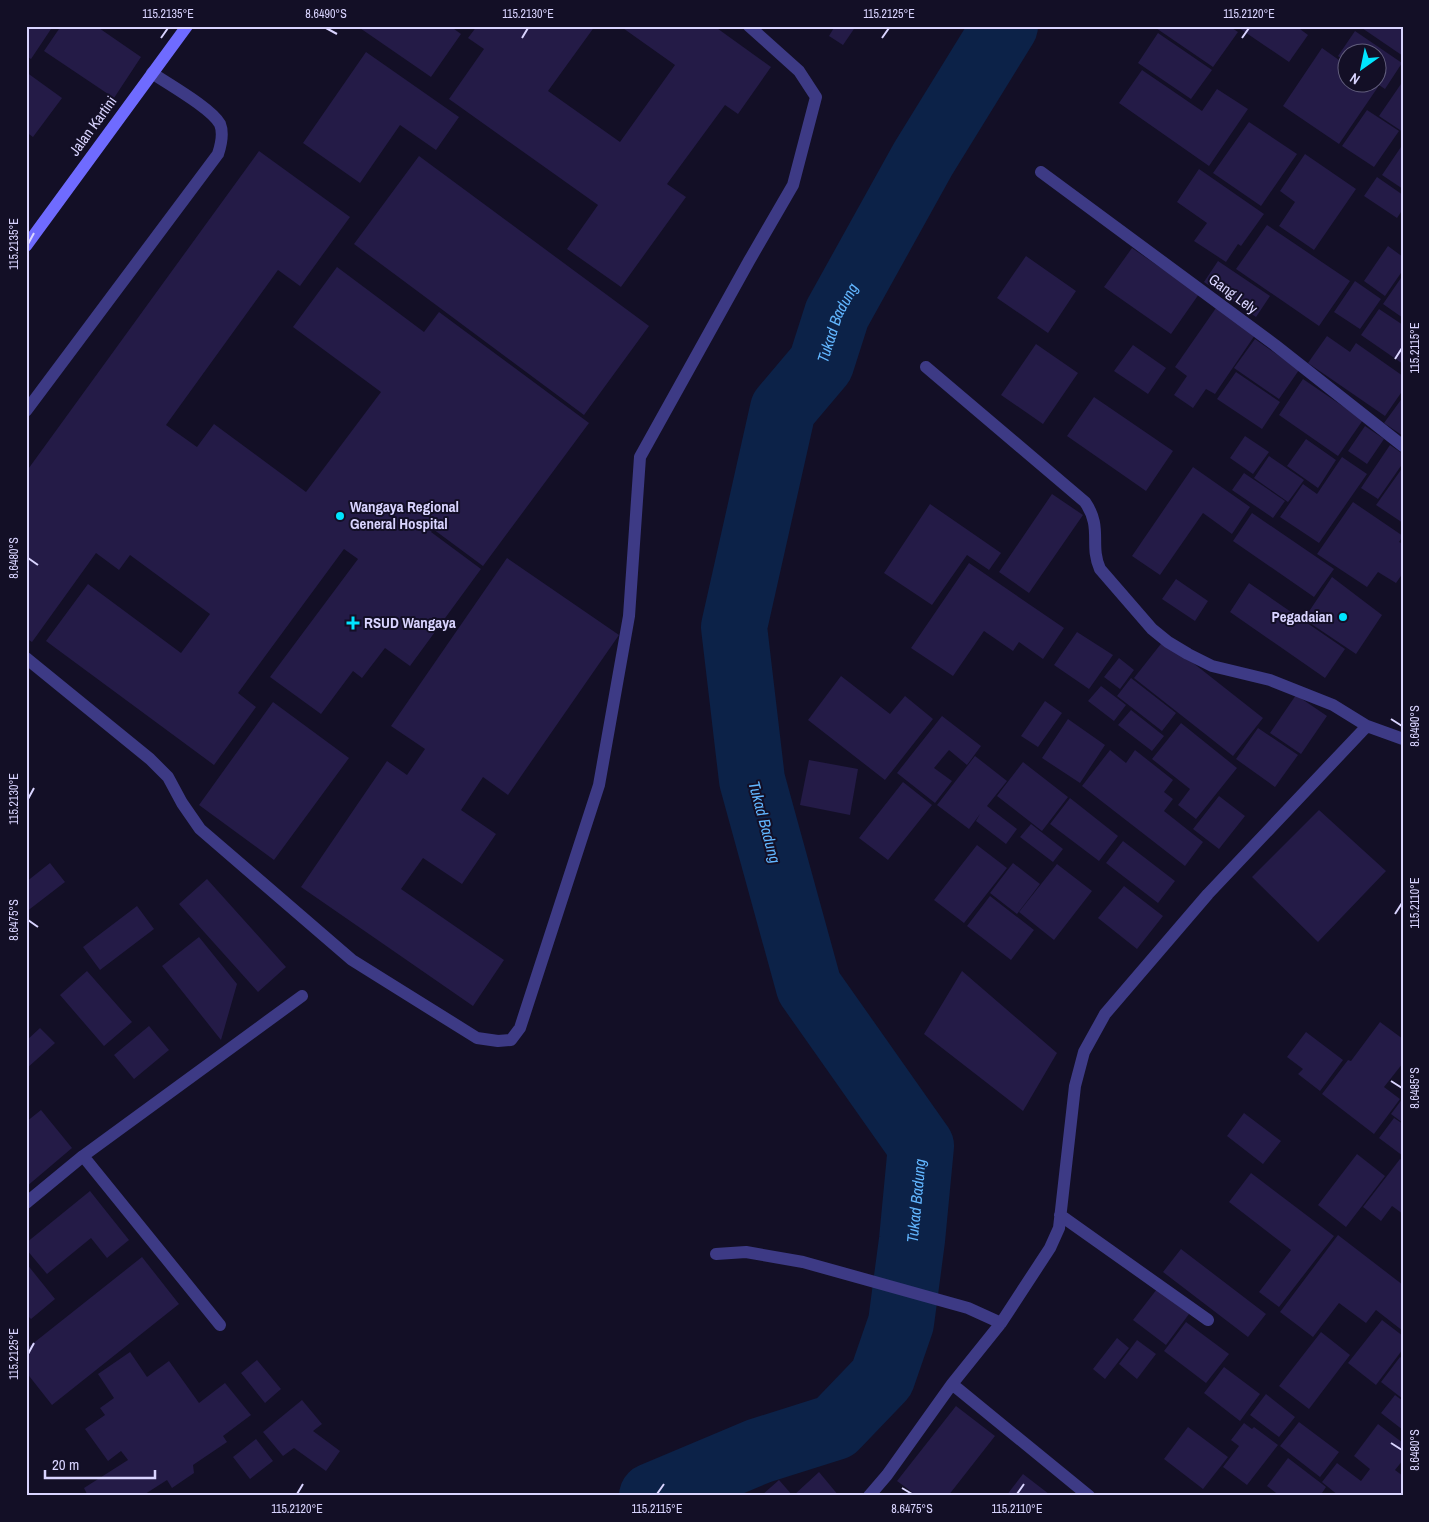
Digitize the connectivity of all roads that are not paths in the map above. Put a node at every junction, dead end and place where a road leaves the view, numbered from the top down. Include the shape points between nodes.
1 (186, 26) edge
2 (750, 26) edge
3 (152, 73) junction
4 (1041, 172) dead end
5 (26, 246) edge
6 (926, 367) dead end
7 (26, 411) edge
8 (1403, 446) edge
9 (26, 658) edge
10 (1367, 726) junction
11 (1403, 739) edge
12 (302, 996) dead end
13 (83, 1156) junction
14 (26, 1203) edge
15 (1060, 1215) junction
16 (716, 1254) dead end
17 (1208, 1320) dead end
18 (1001, 1323) junction
19 (220, 1325) dead end
20 (952, 1384) junction
21 (869, 1496) edge
22 (1089, 1496) edge

1 - 3 main road, Jalan Kartini
2 - 9 street via 799,72 816,97 793,185 640,457 629,616 598,785 520,1028 510,1040 498,1042 477,1038 352,960 200,829 168,777 150,759
3 - 5 main road, Jalan Kartini
3 - 7 street via 212,114 220,125 222,140 218,154
4 - 8 street, Gang Lely via 1275,345
6 - 10 street via 1085,502 1096,523 1096,559 1100,569 1152,629 1168,642 1212,666 1270,680 1334,705
10 - 11 street
10 - 15 street via 1208,894 1105,1014 1084,1052 1075,1086
12 - 13 street
13 - 14 street
13 - 19 street
15 - 17 street
15 - 18 street via 1059,1228 1050,1248
16 - 18 street via 746,1252 803,1262 968,1308
18 - 20 street
20 - 21 street
20 - 22 street

